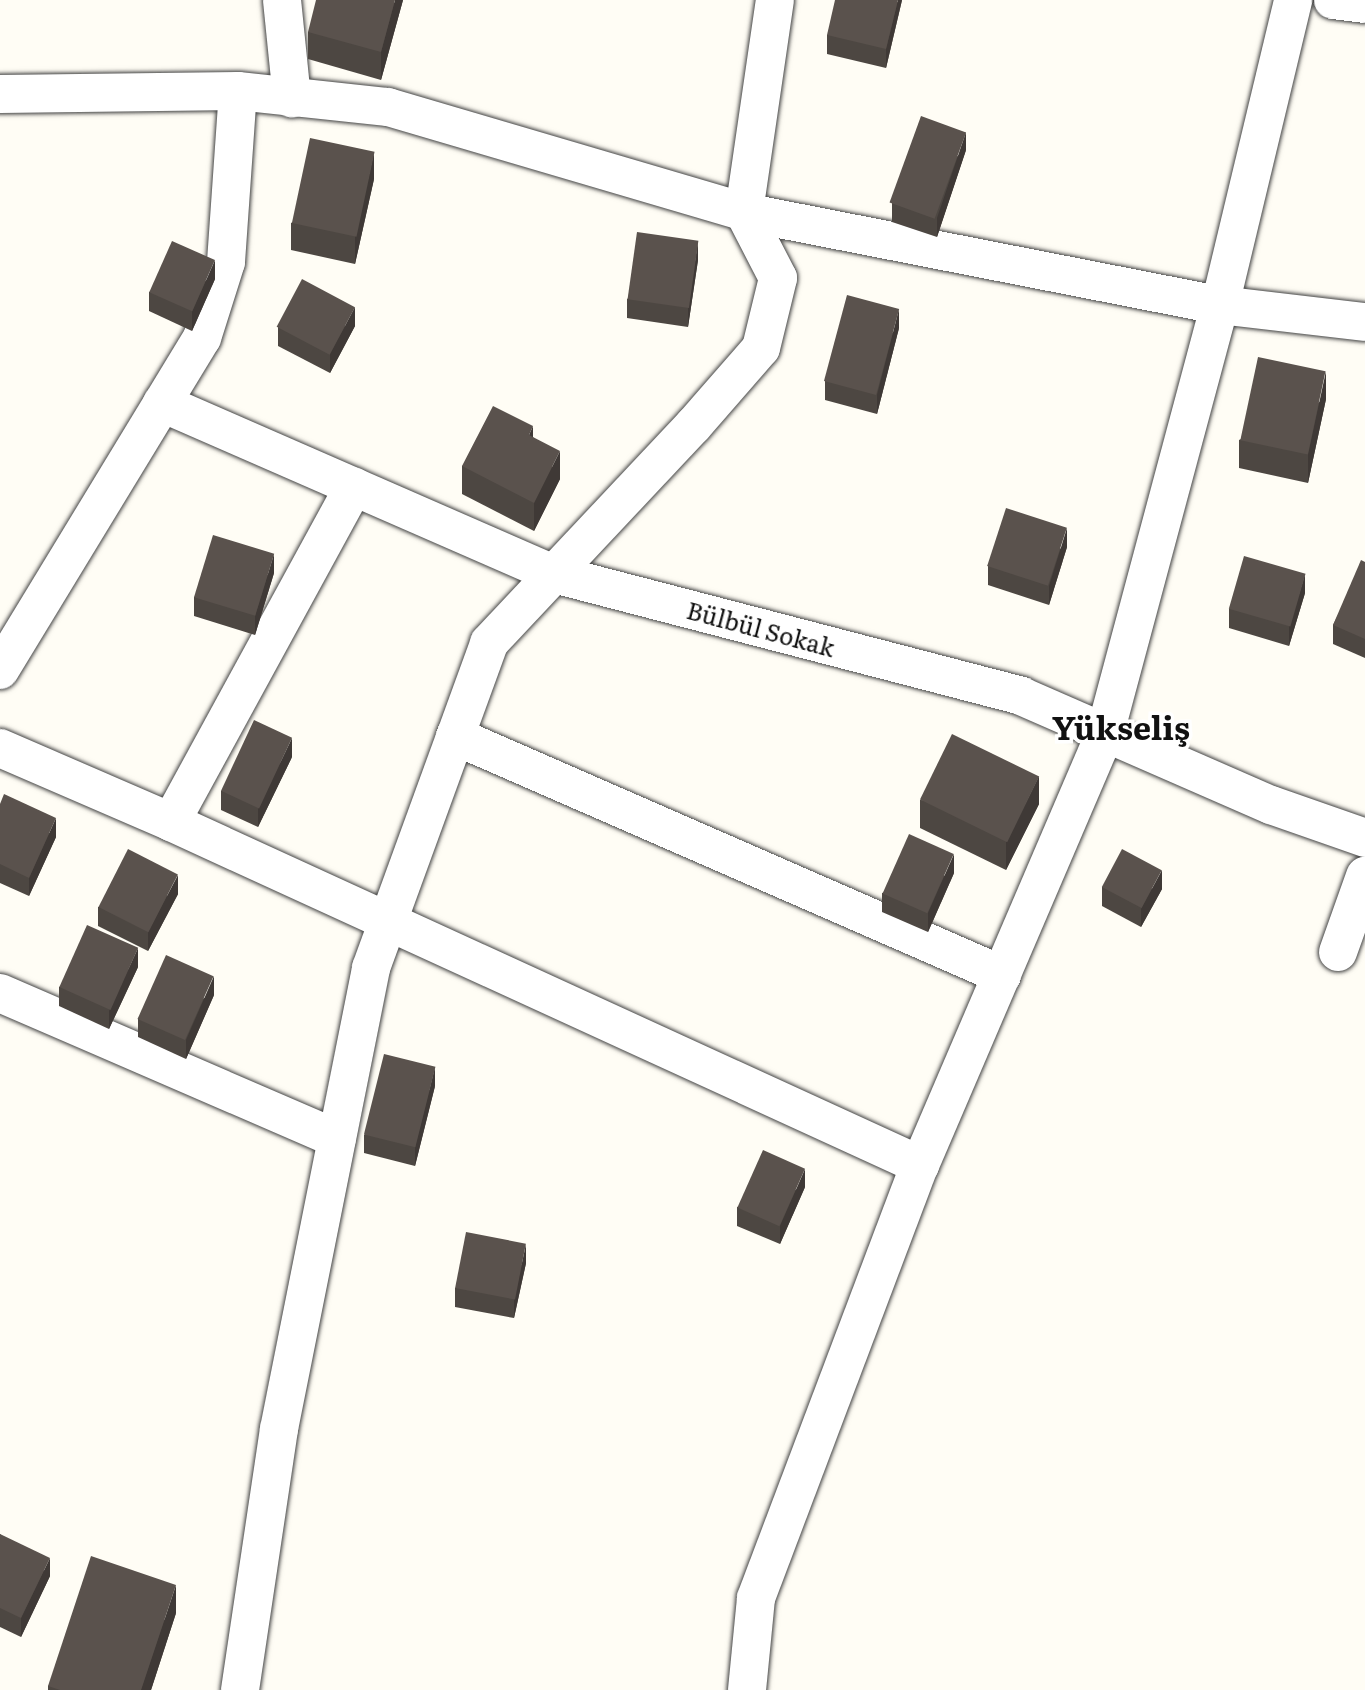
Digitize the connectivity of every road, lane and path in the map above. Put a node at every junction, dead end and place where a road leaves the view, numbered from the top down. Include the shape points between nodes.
1 (282, 0) edge
2 (775, 0) edge
3 (1293, 0) edge
4 (1333, 0) edge
5 (1365, 4) edge
6 (238, 90) junction
7 (0, 94) edge
8 (292, 98) junction
9 (744, 212) junction
10 (1220, 305) junction
11 (1365, 323) edge
12 (162, 403) junction
13 (354, 487) junction
14 (554, 574) junction
15 (0, 670) edge
16 (1105, 733) junction
17 (455, 736) junction
18 (0, 748) edge
19 (171, 821) junction
20 (1365, 838) edge
21 (1365, 876) edge
22 (389, 920) junction
23 (1338, 952) dead end
24 (1002, 975) junction
25 (0, 993) edge
26 (337, 1139) junction
27 (920, 1165) junction
28 (240, 1690) edge
29 (747, 1690) edge

1 - 8 street
2 - 9 street
3 - 10 street
4 - 5 street
6 - 7 street
6 - 8 street
6 - 12 street via 226,262 202,338
8 - 9 street via 388,107
9 - 10 street
9 - 14 street via 778,278 761,348
10 - 11 street
10 - 16 street
12 - 13 street, Bülbül Sokak
12 - 15 street
13 - 14 street, Bülbül Sokak
13 - 19 street
14 - 16 street, Bülbül Sokak via 1021,696
14 - 17 street via 489,643
16 - 20 street, Bülbül Sokak via 1271,805
16 - 24 street
17 - 22 street
17 - 24 street
18 - 19 street
19 - 22 street
21 - 23 street
22 - 26 street via 371,968
22 - 27 street
24 - 27 street
25 - 26 street
26 - 28 street via 279,1429
27 - 29 street via 756,1598

